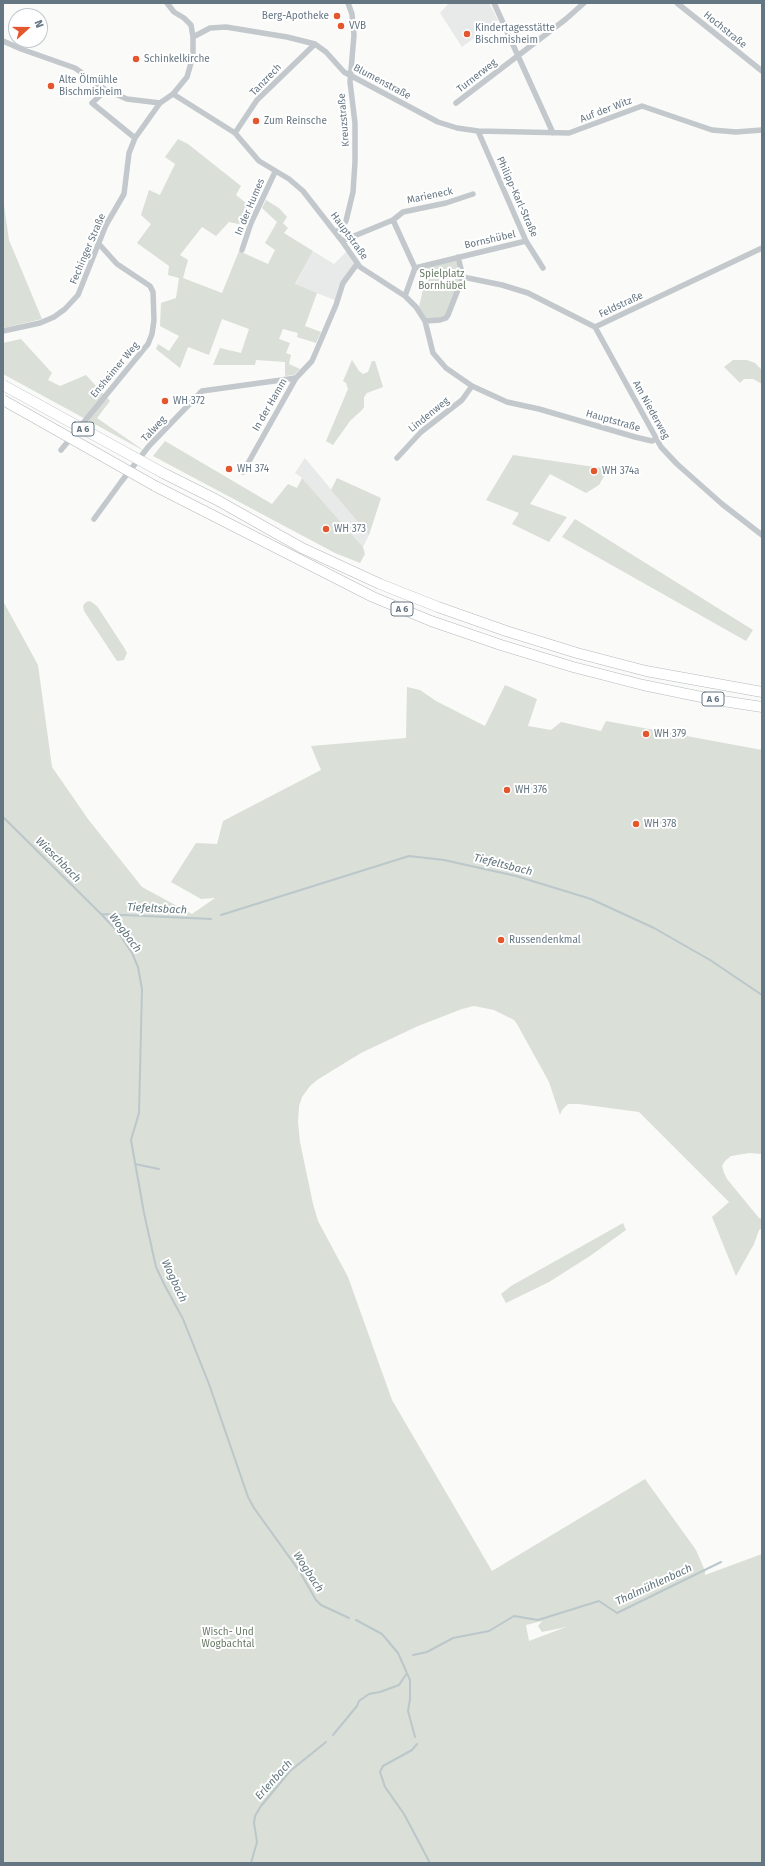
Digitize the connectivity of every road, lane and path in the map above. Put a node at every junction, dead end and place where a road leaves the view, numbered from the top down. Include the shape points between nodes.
1 (167, 3) edge
2 (348, 3) edge
3 (494, 3) edge
4 (584, 3) edge
5 (677, 3) edge
6 (194, 37) junction
7 (3, 41) edge
8 (315, 44) junction
9 (517, 55) junction
10 (762, 71) edge
11 (351, 75) junction
12 (106, 90) junction
13 (173, 94) junction
14 (160, 103) junction
15 (456, 103) dead end
16 (762, 130) edge
17 (478, 131) junction
18 (235, 133) junction
19 (553, 133) junction
20 (135, 138) junction
21 (275, 172) junction
22 (473, 194) dead end
23 (393, 220) junction
24 (336, 233) junction
25 (342, 240) junction
26 (526, 241) junction
27 (99, 244) junction
28 (762, 249) edge
29 (242, 250) dead end
30 (458, 257) junction
31 (357, 264) junction
32 (415, 268) junction
33 (543, 268) dead end
34 (463, 277) junction
35 (405, 296) junction
36 (425, 321) junction
37 (595, 327) junction
38 (3, 331) edge
39 (296, 378) junction
40 (3, 385) edge
41 (472, 386) junction
42 (3, 400) edge
43 (656, 439) junction
44 (61, 450) dead end
45 (397, 458) dead end
46 (243, 472) dead end
47 (94, 520) dead end
48 (762, 535) edge
49 (762, 692) edge
50 (762, 707) edge

1 - 6 street via 191,26
2 - 11 street, Kreuzstraße via 354,34
3 - 9 street
4 - 9 street, Turnerweg via 566,20
5 - 10 street, Hochstraße
6 - 8 street, Blumenstraße via 210,28 226,27
6 - 13 street, Fechinger Straße via 193,56 187,77
7 - 12 street via 75,68
8 - 11 street, Blumenstraße via 326,52 341,70
8 - 18 street, Tanzrech via 257,100
9 - 15 street, Turnerweg
9 - 19 street
11 - 17 street, Blumenstraße via 444,125
11 - 24 street, Kreuzstraße via 350,88 356,133 353,192 346,221
12 - 14 street via 127,99
12 - 20 street via 92,103
13 - 14 street, Fechinger Straße
13 - 18 street, Hauptstraße
14 - 20 street, Fechinger Straße
16 - 19 street, Auf der Witz via 712,130 642,106 574,132
17 - 19 street, Auf der Witz
17 - 26 street, Philipp-Karl-Straße
18 - 21 street, Hauptstraße via 259,161
20 - 27 street, Fechinger Straße via 129,153 124,194 106,225
21 - 24 street, Hauptstraße via 289,179 303,192
21 - 29 street, In der Humes via 251,223
22 - 23 street, Marieneck via 403,212
23 - 25 street, Marieneck
23 - 32 street
24 - 25 street, Hauptstraße
25 - 31 street, Hauptstraße
26 - 30 street, Bornshübel
26 - 33 street, Philipp-Karl-Straße
27 - 38 street, Fechinger Straße via 78,295 65,309 46,320
27 - 44 street, Ensheimer Weg via 117,264 150,286 153,292 152,334 148,344
28 - 37 street, Feldstraße
30 - 32 street, Bornshübel
30 - 34 street, Bornshübel
31 - 35 street, Hauptstraße
31 - 39 street, In der Hamm via 343,283 316,354 307,368
32 - 35 street
34 - 36 street via 446,318
34 - 37 street, Feldstraße via 521,290
35 - 36 street, Hauptstraße
36 - 41 street, Hauptstraße via 430,346 437,360
37 - 43 street, Am Niederweg
39 - 46 street, In der Hamm
39 - 47 street, Talweg via 202,391 149,446
40 - 49 highway, A 6, bridge via 302,548 380,584 506,632 577,653 646,670
41 - 43 street, Hauptstraße via 514,404 649,441
41 - 45 street, Lindenweg via 462,400 421,432
42 - 50 highway, A 6, bridge via 155,486 373,597 431,621 573,667 643,685
43 - 48 street, Am Niederweg via 677,464

